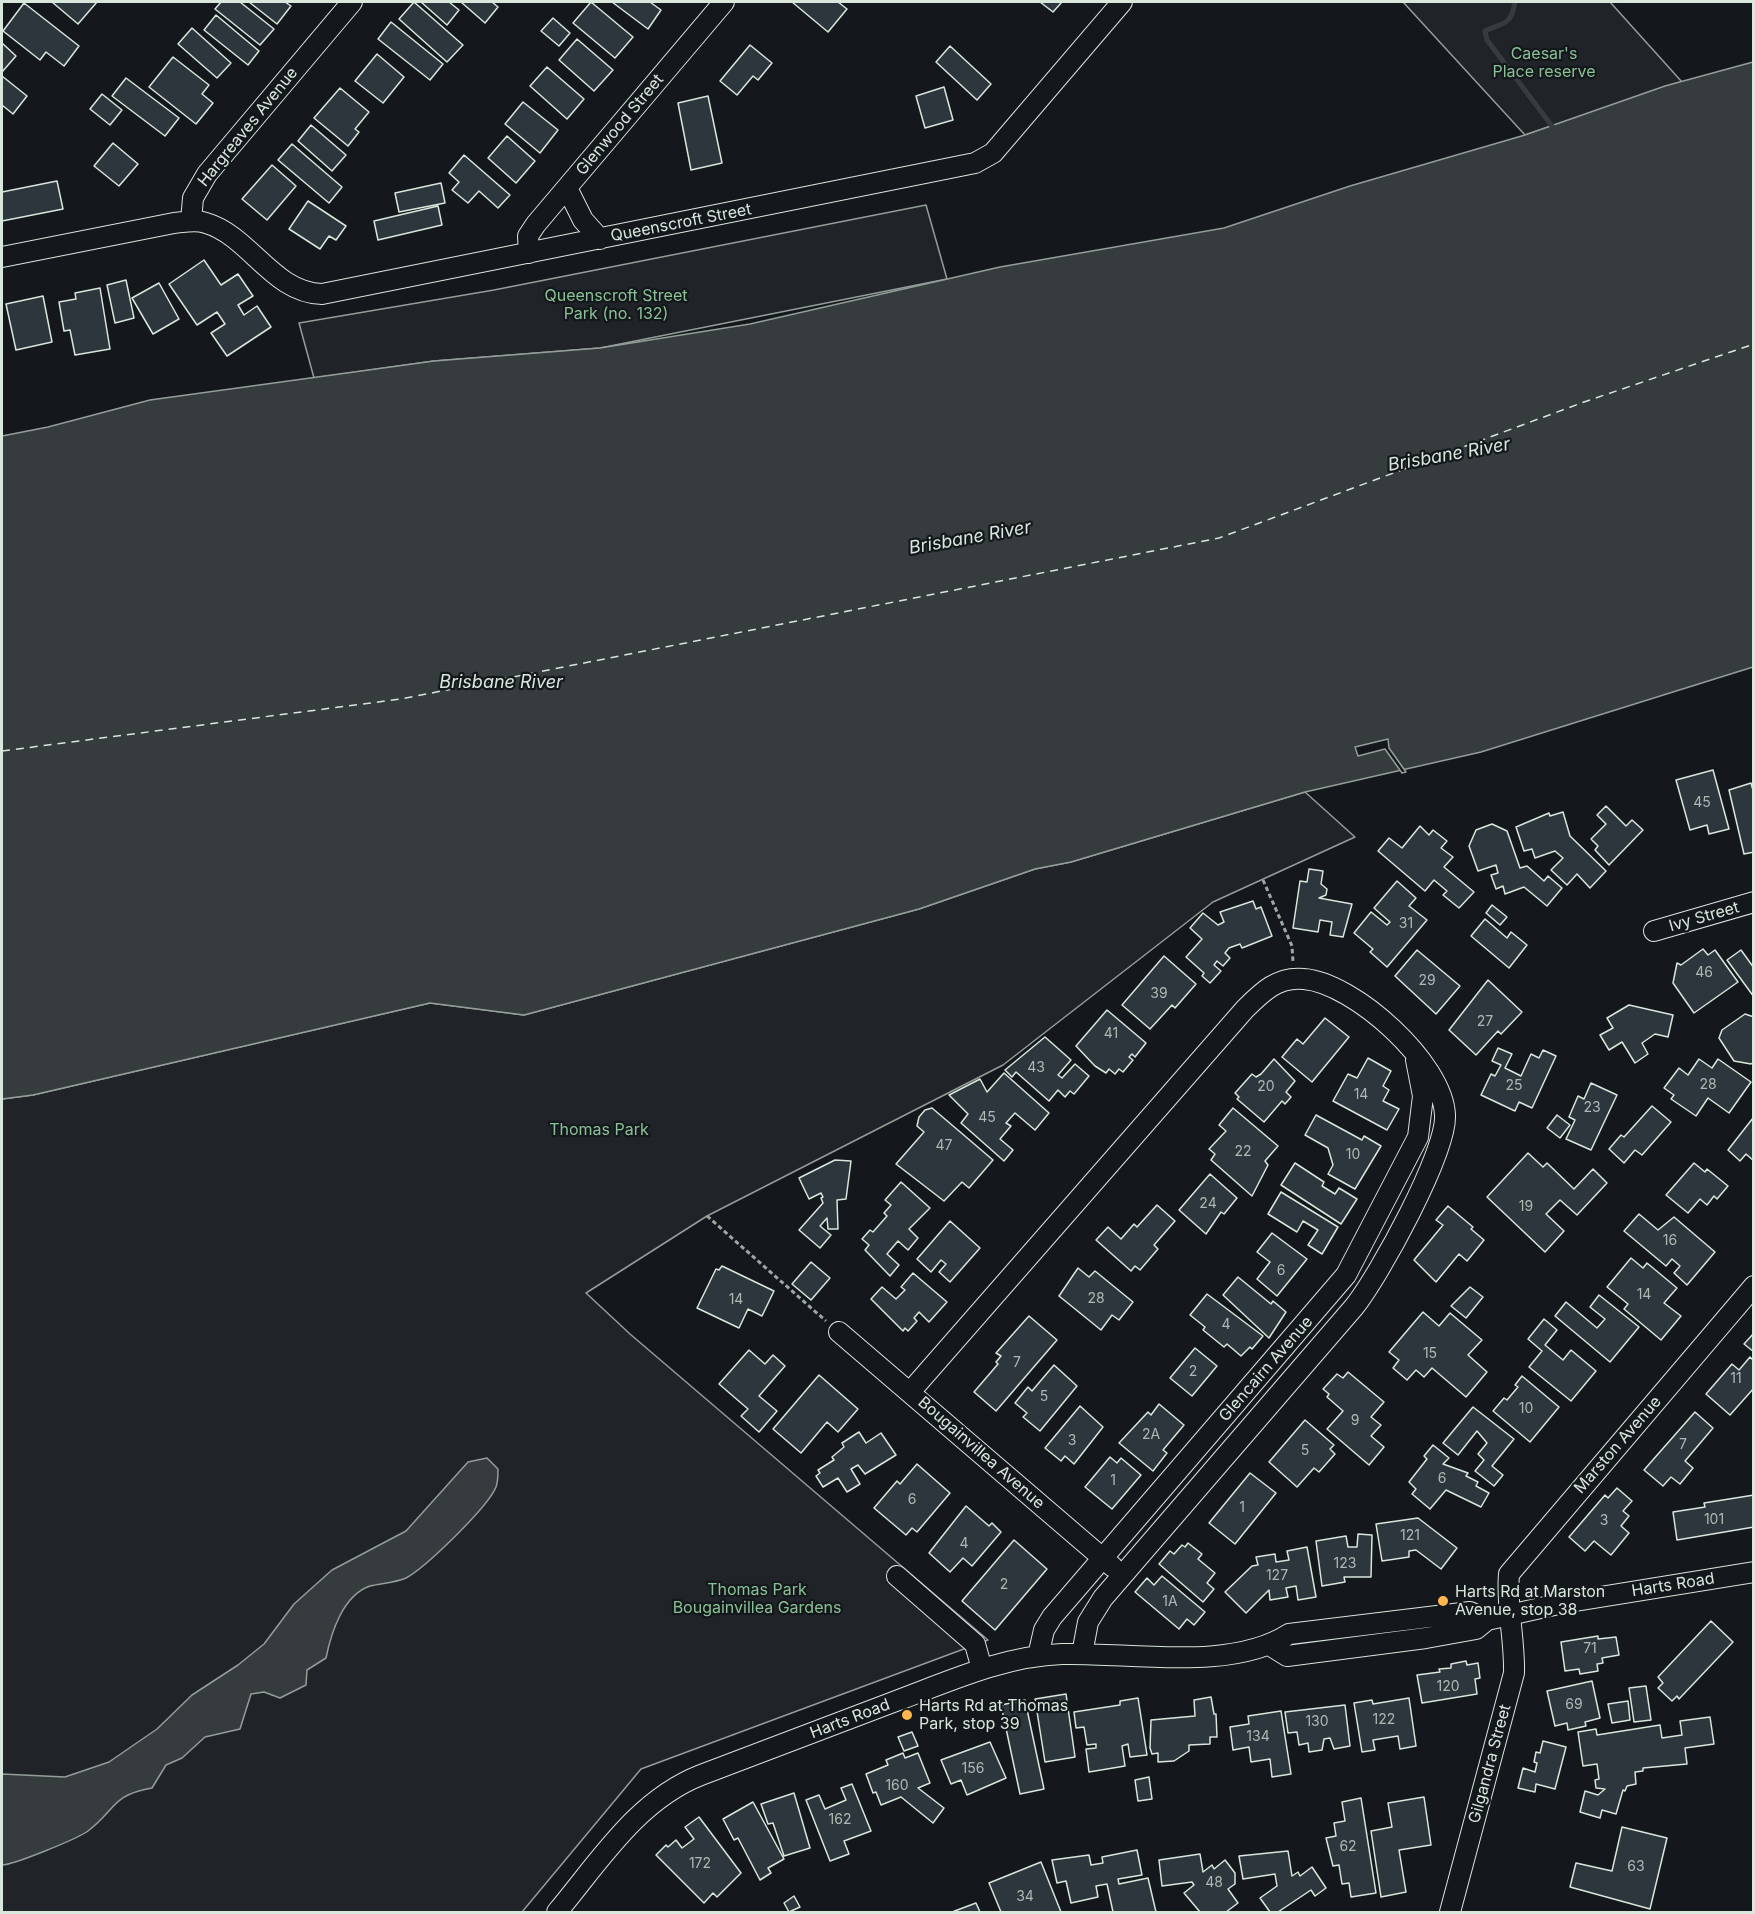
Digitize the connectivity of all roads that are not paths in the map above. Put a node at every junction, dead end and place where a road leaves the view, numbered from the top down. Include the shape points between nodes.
1 (352, 2) edge
2 (724, 2) edge
3 (1122, 2) edge
4 (567, 188) junction
5 (191, 221) junction
6 (600, 239) junction
7 (529, 253) junction
8 (2, 258) edge
9 (1754, 902) edge
10 (1654, 931) dead end
11 (1411, 1049) junction
12 (1754, 1286) edge
13 (832, 1326) road end
14 (910, 1392) junction
15 (1103, 1558) junction
16 (1754, 1572) edge
17 (1122, 1575) junction
18 (897, 1576) dead end
19 (1511, 1614) junction
20 (1082, 1654) junction
21 (1038, 1656) junction
22 (982, 1669) junction
23 (557, 1912) edge
24 (1450, 1912) edge

1 - 5 street, Hargreaves Avenue via 207,174 192,202
2 - 4 street, Glenwood Street
3 - 6 street, Queenscroft Street via 998,148 981,161
4 - 6 street via 583,220
4 - 7 street, Glenwood Street via 528,235
5 - 7 street, Queenscroft Street via 208,223 223,231 290,285 311,293 343,291
5 - 8 street
6 - 7 street, Queenscroft Street
9 - 10 street, Ivy Street
11 - 14 street, Glencairn Avenue via 1385,1023 1341,990 1305,979 1269,986
11 - 15 street, Glencairn Avenue via 1423,1096 1418,1137 1346,1275
11 - 17 street, Glencairn Avenue via 1431,1074 1442,1097 1444,1132 1437,1157 1372,1281 1354,1307
12 - 19 street, Marston Avenue via 1516,1563 1509,1574 1507,1589
13 - 14 street, Bougainvillea Avenue
14 - 15 street, Bougainvillea Avenue
15 - 17 street, Bougainvillea Avenue
15 - 21 street, Glencairn Avenue via 1048,1624
16 - 19 street, Harts Road
17 - 20 street, Glencairn Avenue via 1089,1619
18 - 22 street via 975,1644
19 - 20 street, Harts Road via 1487,1620 1476,1629 1287,1656 1271,1646 1189,1658
19 - 24 street, Gilgandra Street via 1514,1673
20 - 21 street, Harts Road
21 - 22 street, Harts Road
22 - 23 street, Harts Road via 674,1787 635,1820

